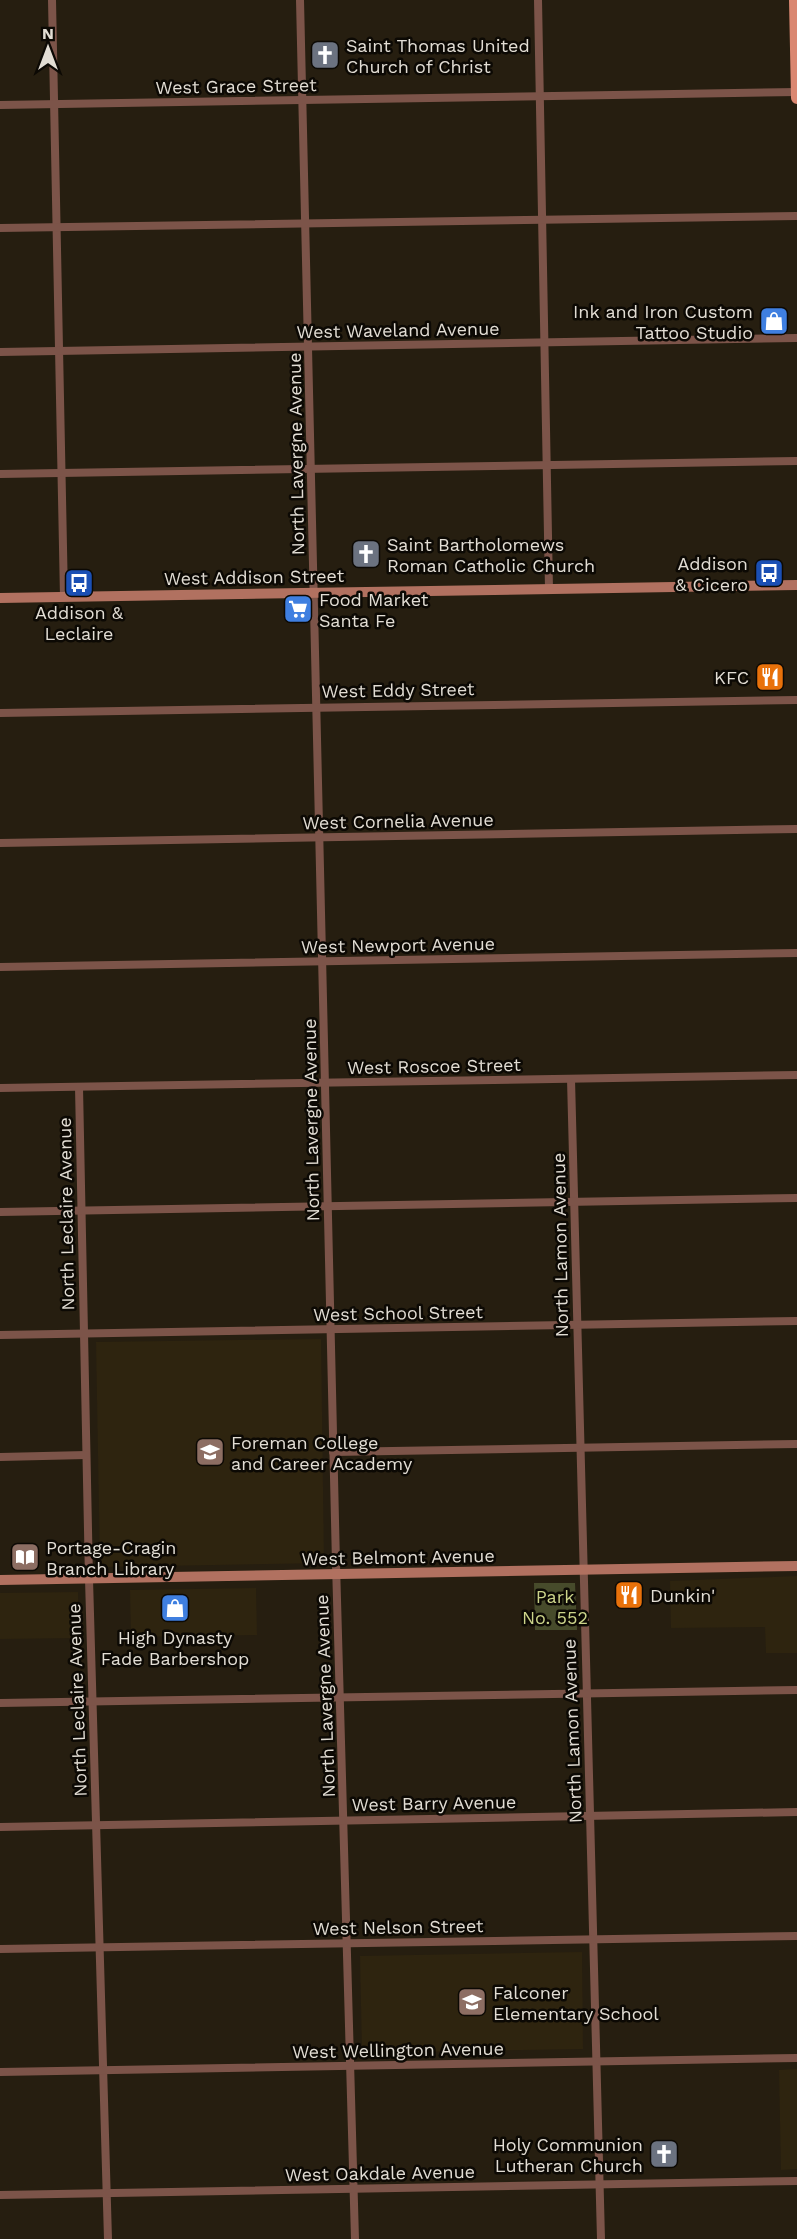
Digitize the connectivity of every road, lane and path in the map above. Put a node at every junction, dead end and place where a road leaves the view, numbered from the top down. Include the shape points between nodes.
1 (52, 0) edge
2 (300, 0) edge
3 (538, 0) edge
4 (795, 0) edge
5 (797, 92) edge
6 (540, 96) junction
7 (797, 98) edge
8 (303, 100) junction
9 (54, 104) junction
10 (0, 105) edge
11 (797, 216) edge
12 (542, 219) junction
13 (305, 223) junction
14 (57, 227) junction
15 (0, 228) edge
16 (797, 338) edge
17 (544, 342) junction
18 (308, 346) junction
19 (59, 351) junction
20 (0, 352) edge
21 (797, 461) edge
22 (547, 465) junction
23 (311, 469) junction
24 (62, 473) junction
25 (0, 474) edge
26 (797, 585) edge
27 (549, 589) junction
28 (314, 592) junction
29 (64, 597) junction
30 (0, 598) edge
31 (797, 700) edge
32 (316, 706) junction
33 (0, 713) edge
34 (797, 829) edge
35 (319, 838) junction
36 (0, 843) edge
37 (797, 953) edge
38 (322, 961) junction
39 (0, 967) edge
40 (797, 1075) edge
41 (571, 1079) junction
42 (325, 1083) junction
43 (79, 1087) junction
44 (0, 1089) edge
45 (797, 1198) edge
46 (574, 1202) junction
47 (328, 1206) junction
48 (81, 1211) junction
49 (0, 1212) edge
50 (797, 1321) edge
51 (577, 1325) junction
52 (331, 1329) junction
53 (84, 1333) junction
54 (0, 1335) edge
55 (797, 1444) edge
56 (580, 1448) junction
57 (333, 1452) junction
58 (86, 1455) junction
59 (0, 1457) edge
60 (797, 1566) edge
61 (583, 1570) junction
62 (336, 1574) junction
63 (89, 1579) junction
64 (0, 1580) edge
65 (797, 1690) edge
66 (586, 1694) junction
67 (340, 1698) junction
68 (92, 1701) junction
69 (0, 1703) edge
70 (797, 1812) edge
71 (590, 1816) junction
72 (343, 1820) junction
73 (96, 1825) junction
74 (0, 1827) edge
75 (797, 1936) edge
76 (593, 1939) junction
77 (346, 1943) junction
78 (99, 1948) junction
79 (0, 1949) edge
80 (797, 2058) edge
81 (596, 2062) junction
82 (350, 2066) junction
83 (104, 2070) junction
84 (0, 2072) edge
85 (797, 2181) edge
86 (600, 2184) junction
87 (353, 2188) junction
88 (107, 2193) junction
89 (0, 2195) edge
90 (108, 2239) edge
91 (355, 2239) edge
92 (601, 2239) edge

1 - 9 street
2 - 8 street, North Lavergne Avenue
3 - 6 street
4 - 5 main road
5 - 6 street, West Grace Street
5 - 7 main road
6 - 8 street, West Grace Street
6 - 12 street
8 - 9 street, West Grace Street
8 - 13 street, North Lavergne Avenue
9 - 10 street, West Grace Street
9 - 14 street
11 - 12 street
12 - 13 street
12 - 17 street
13 - 14 street
13 - 18 street, North Lavergne Avenue
14 - 15 street
14 - 19 street
16 - 17 street, West Waveland Avenue
17 - 18 street, West Waveland Avenue
17 - 22 street
18 - 19 street, West Waveland Avenue
18 - 23 street, North Lavergne Avenue
19 - 20 street, West Waveland Avenue
19 - 24 street
21 - 22 street
22 - 23 street
22 - 27 street
23 - 24 street
23 - 28 street, North Lavergne Avenue
24 - 25 street
24 - 29 street
26 - 27 street, West Addison Street
27 - 28 street, West Addison Street
28 - 29 street, West Addison Street
28 - 32 street, North Lavergne Avenue
29 - 30 street, West Addison Street
31 - 32 street, West Eddy Street
32 - 33 street, West Eddy Street
32 - 35 street, North Lavergne Avenue
34 - 35 street, West Cornelia Avenue
35 - 36 street, West Cornelia Avenue
35 - 38 street, North Lavergne Avenue
37 - 38 street, West Newport Avenue
38 - 39 street, West Newport Avenue
38 - 42 street, North Lavergne Avenue
40 - 41 street, West Roscoe Street
41 - 42 street, West Roscoe Street
41 - 46 street, North Lamon Avenue
42 - 43 street, West Roscoe Street
42 - 47 street, North Lavergne Avenue
43 - 44 street, West Roscoe Street
43 - 48 street, North Leclaire Avenue
45 - 46 street
46 - 47 street
46 - 51 street, North Lamon Avenue
47 - 48 street
47 - 52 street, North Lavergne Avenue
48 - 49 street
48 - 53 street, North Leclaire Avenue
50 - 51 street, West School Street
51 - 52 street, West School Street
51 - 56 street, North Lamon Avenue
52 - 53 street, West School Street
52 - 57 street, North Lavergne Avenue
53 - 54 street, West School Street
53 - 58 street, North Leclaire Avenue
55 - 56 street
56 - 57 street
56 - 61 street, North Lamon Avenue
57 - 62 street, North Lavergne Avenue
58 - 59 street
58 - 63 street, North Leclaire Avenue
60 - 61 street, West Belmont Avenue
61 - 62 street, West Belmont Avenue
61 - 66 street, North Lamon Avenue
62 - 63 street, West Belmont Avenue
62 - 67 street, North Lavergne Avenue
63 - 64 street, West Belmont Avenue
63 - 68 street, North Leclaire Avenue
65 - 66 street
66 - 67 street
66 - 71 street, North Lamon Avenue
67 - 68 street
67 - 72 street, North Lavergne Avenue
68 - 69 street
68 - 73 street, North Leclaire Avenue
70 - 71 street, West Barry Avenue
71 - 72 street, West Barry Avenue
71 - 76 street, North Lamon Avenue
72 - 73 street, West Barry Avenue
72 - 77 street, North Lavergne Avenue
73 - 74 street, West Barry Avenue
73 - 78 street, North Leclaire Avenue
75 - 76 street, West Nelson Street
76 - 77 street, West Nelson Street
76 - 81 street, North Lamon Avenue
77 - 78 street, West Nelson Street
77 - 82 street, North Lavergne Avenue
78 - 79 street, West Nelson Street
78 - 83 street, North Leclaire Avenue
80 - 81 street, West Wellington Avenue
81 - 82 street, West Wellington Avenue
81 - 86 street, North Lamon Avenue
82 - 83 street, West Wellington Avenue
82 - 87 street, North Lavergne Avenue
83 - 84 street, West Wellington Avenue
83 - 88 street, North Leclaire Avenue
85 - 86 street, West Oakdale Avenue
86 - 87 street, West Oakdale Avenue
86 - 92 street, North Lamon Avenue
87 - 88 street, West Oakdale Avenue
87 - 91 street, North Lavergne Avenue
88 - 89 street, West Oakdale Avenue
88 - 90 street, North Leclaire Avenue

